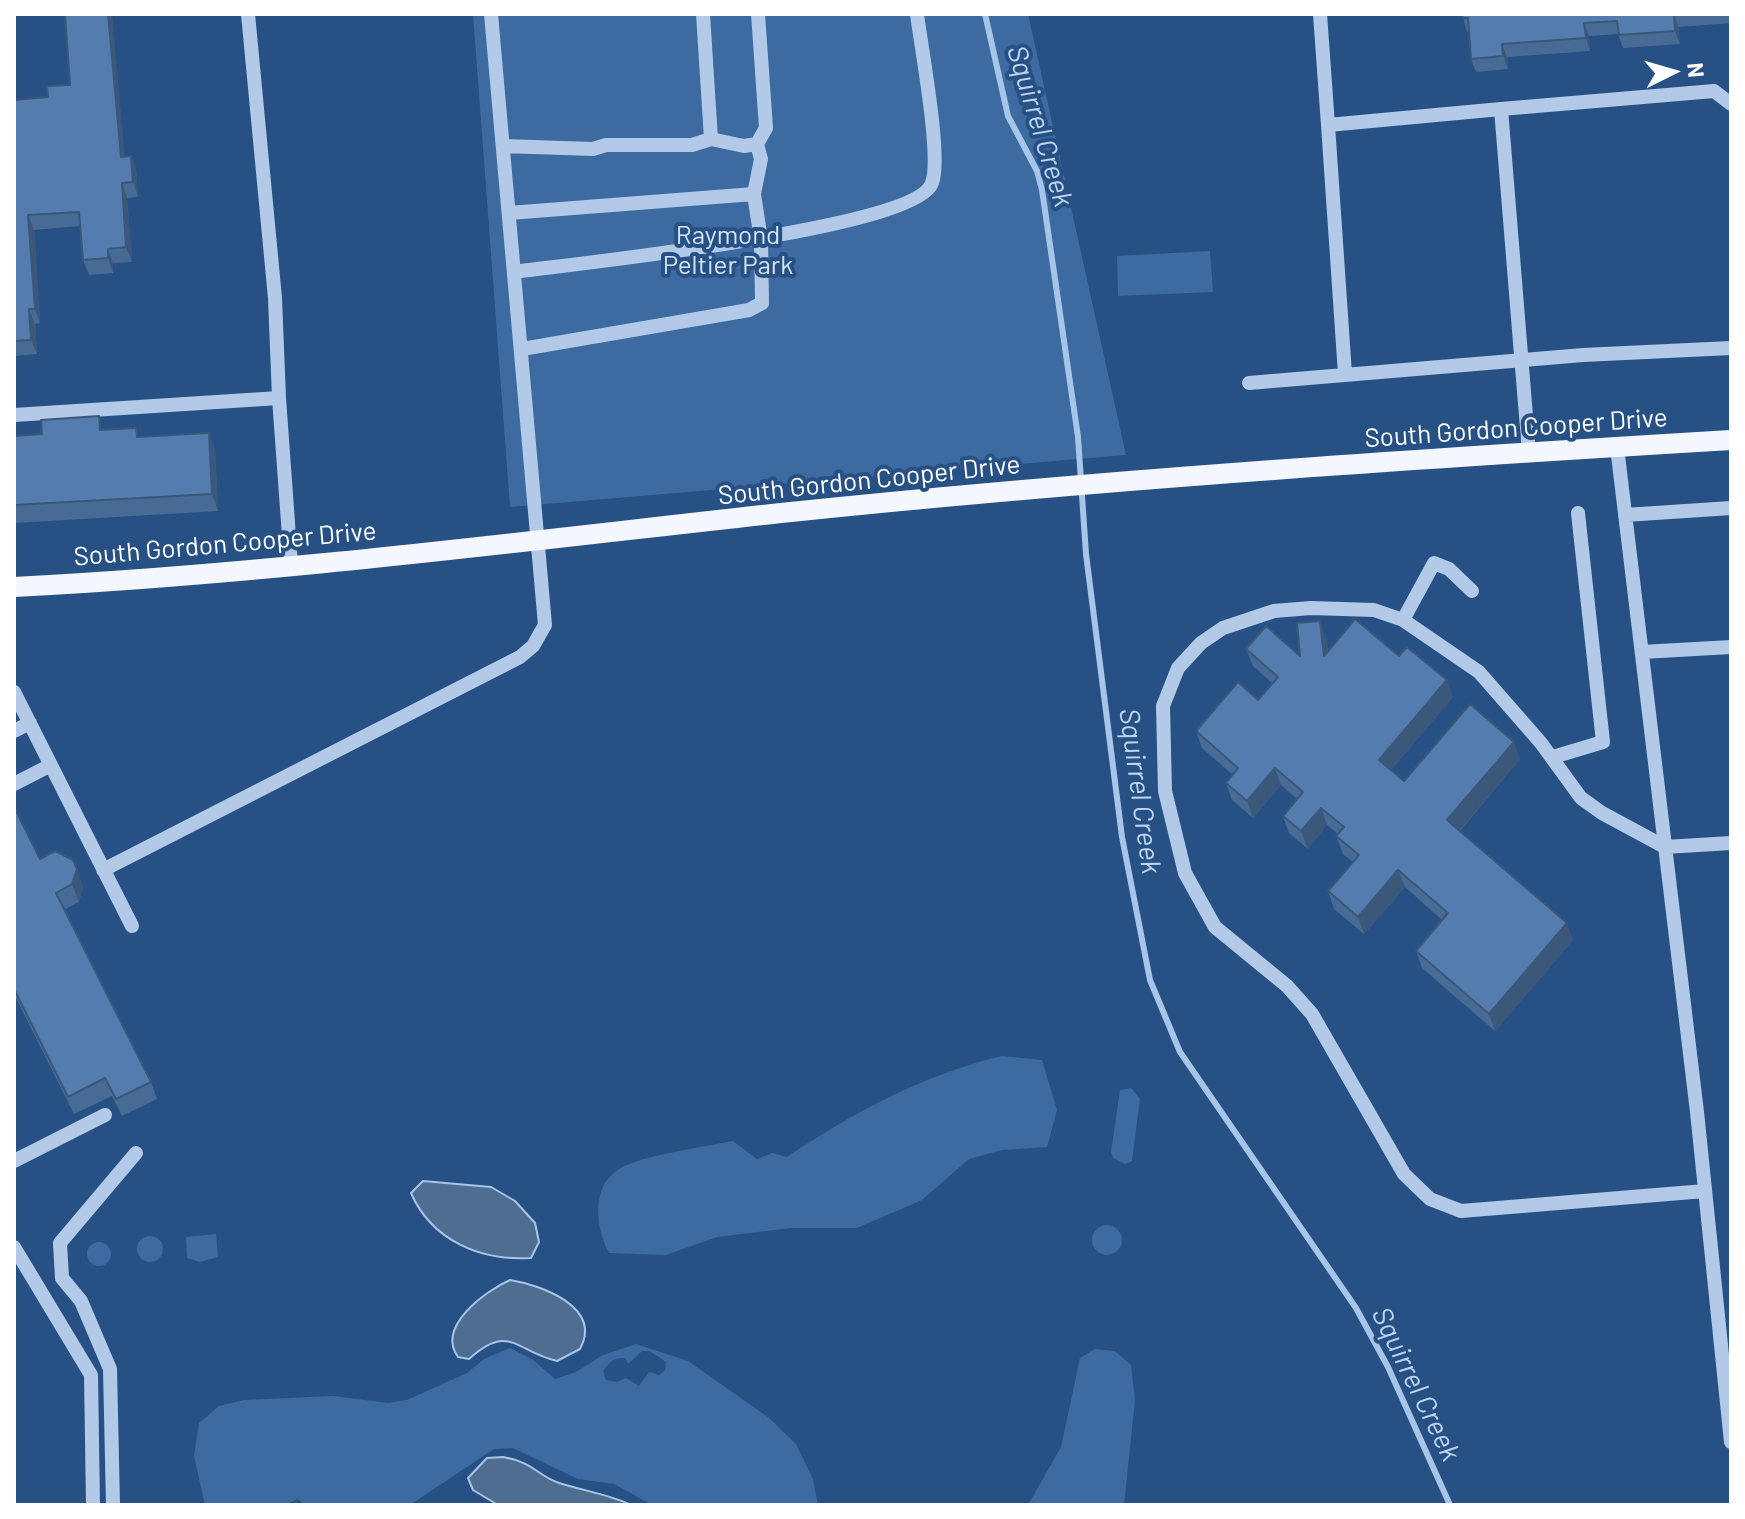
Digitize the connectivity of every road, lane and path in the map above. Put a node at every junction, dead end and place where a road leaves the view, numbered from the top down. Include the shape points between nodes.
1 (248, 14) edge
2 (491, 14) edge
3 (703, 14) edge
4 (758, 14) edge
5 (917, 14) edge
6 (1320, 14) edge
7 (1714, 91) junction
8 (1731, 91) edge
9 (1731, 104) edge
10 (1501, 109) junction
11 (1328, 125) junction
12 (711, 139) junction
13 (757, 144) junction
14 (503, 146) junction
15 (754, 194) junction
16 (509, 213) junction
17 (761, 240) junction
18 (514, 272) junction
19 (1731, 348) edge
20 (522, 349) junction
21 (1521, 360) junction
22 (1345, 374) junction
23 (1249, 383) dead end
24 (279, 398) junction
25 (14, 415) edge
26 (1731, 440) edge
27 (1617, 447) junction
28 (1529, 453) junction
29 (1731, 508) edge
30 (1578, 513) dead end
31 (1625, 515) junction
32 (538, 542) junction
33 (291, 564) junction
34 (14, 587) edge
35 (1472, 591) dead end
36 (1403, 620) junction
37 (1731, 647) edge
38 (1642, 652) junction
39 (14, 692) edge
40 (30, 723) junction
41 (14, 731) edge
42 (1553, 757) junction
43 (51, 765) junction
44 (14, 784) edge
45 (1731, 843) edge
46 (1665, 847) junction
47 (103, 870) junction
48 (132, 926) dead end
49 (105, 1115) dead end
50 (136, 1153) dead end
51 (14, 1161) edge
52 (1705, 1191) junction
53 (14, 1247) edge
54 (1726, 1350) edge
55 (1731, 1442) edge
56 (93, 1505) edge
57 (113, 1505) edge

1 - 24 lane via 275,298
2 - 14 lane
3 - 12 lane
4 - 13 lane via 766,128
5 - 17 lane via 933,134 933,183 924,195 896,208
6 - 11 lane
7 - 8 lane
7 - 9 lane
7 - 10 lane
10 - 11 lane
10 - 21 lane
11 - 22 lane
12 - 13 lane
12 - 14 lane via 692,145 593,149
13 - 15 lane via 761,159
14 - 16 lane
15 - 16 lane
15 - 17 lane
16 - 18 lane
17 - 18 lane
17 - 20 lane via 762,303 749,310
18 - 20 lane
19 - 21 lane
20 - 32 lane
21 - 22 lane
21 - 28 lane
22 - 23 lane
24 - 25 lane
24 - 33 lane
26 - 27 main road, South Gordon Cooper Drive
27 - 28 main road, South Gordon Cooper Drive
27 - 31 lane
28 - 32 main road, South Gordon Cooper Drive via 1123,482
29 - 31 lane
30 - 42 lane via 1603,742
31 - 38 lane
32 - 33 main road, South Gordon Cooper Drive
32 - 47 lane via 545,625 520,657
33 - 34 main road, South Gordon Cooper Drive
35 - 36 lane via 1449,569 1434,563
36 - 42 lane via 1479,672
36 - 52 lane via 1374,610 1274,611 1223,628 1178,668 1163,706 1165,791 1185,873 1215,927 1287,986 1312,1014 1404,1174 1430,1199 1461,1211
37 - 38 lane
38 - 46 lane
39 - 40 lane
40 - 41 lane
40 - 43 lane
42 - 46 lane via 1581,798
43 - 44 lane
43 - 47 lane
45 - 46 lane
46 - 52 lane
47 - 48 lane
49 - 51 lane
50 - 57 lane via 60,1243 62,1278 81,1301 110,1369
52 - 54 lane
53 - 56 lane via 91,1375
54 - 55 lane

